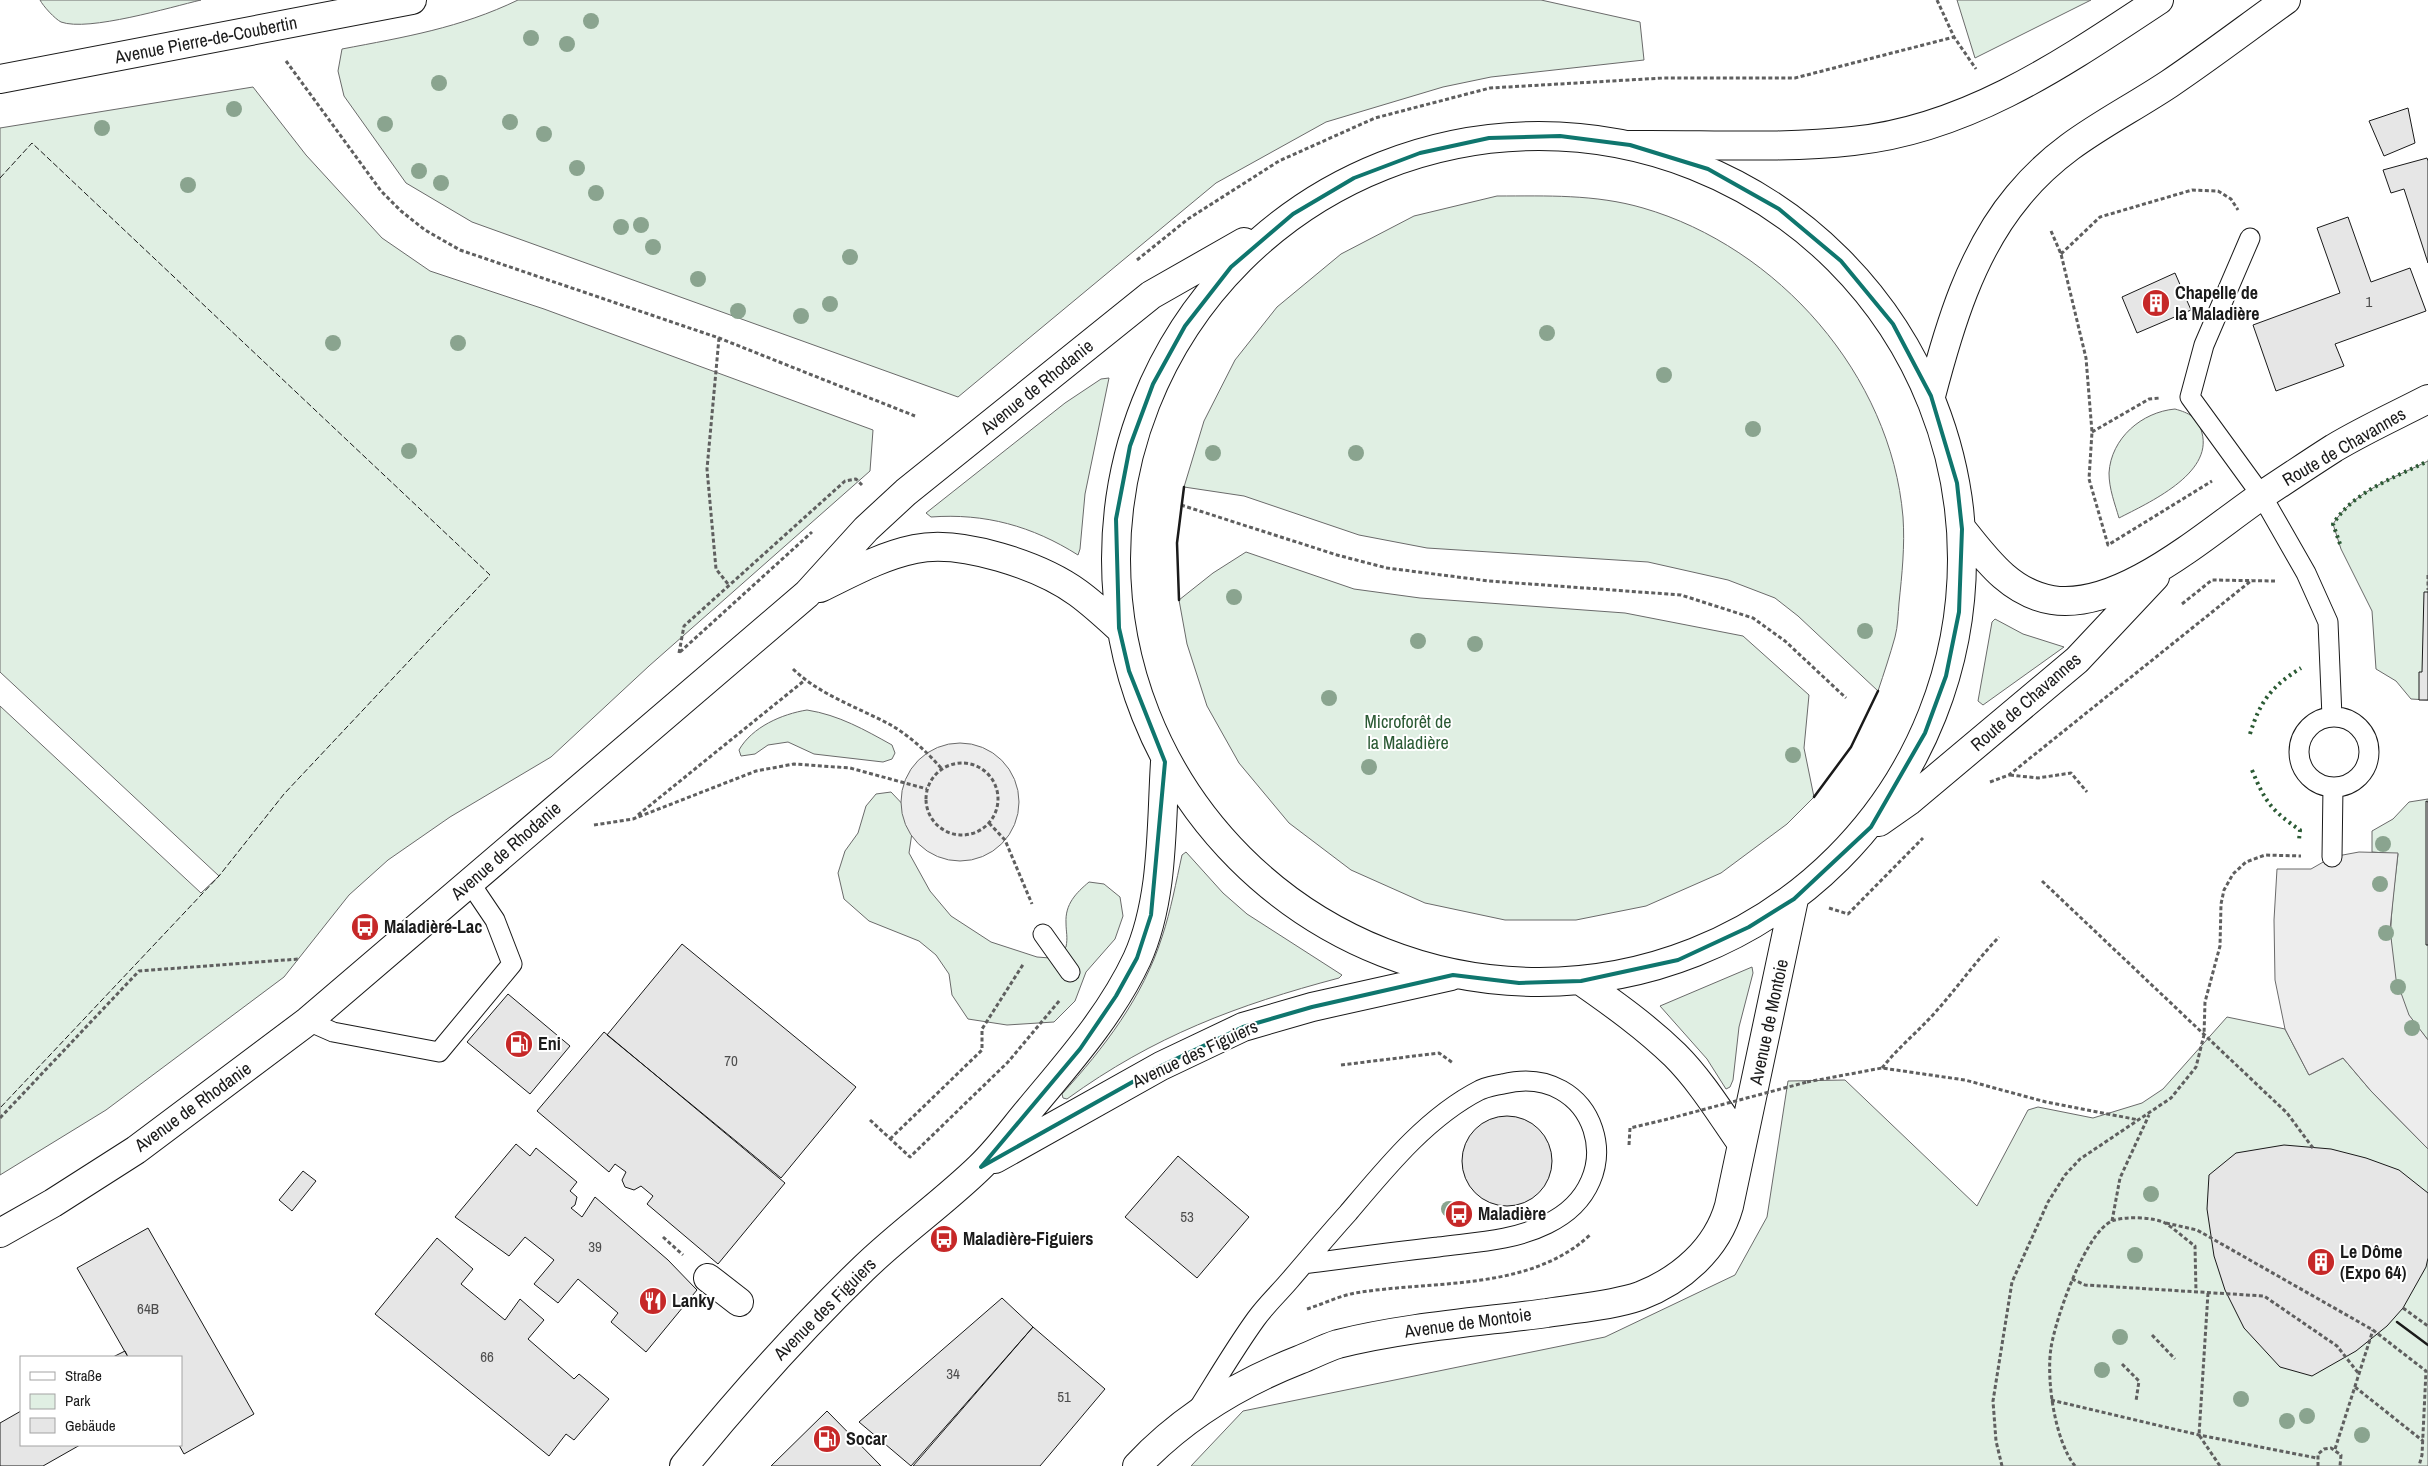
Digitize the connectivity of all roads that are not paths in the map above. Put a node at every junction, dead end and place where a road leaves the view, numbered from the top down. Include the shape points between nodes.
1 (412, 0) edge
2 (2159, 0) edge
3 (2286, 0) edge
4 (0, 77) edge
5 (1630, 145) junction
6 (1293, 214) junction
7 (2250, 238) road end
8 (1931, 396) junction
9 (2428, 399) edge
10 (2262, 496) junction
11 (1962, 529) junction
12 (2168, 563) junction
13 (807, 594) junction
14 (1120, 628) junction
15 (2332, 717) junction
16 (1165, 762) junction
17 (2333, 787) junction
18 (1871, 827) junction
19 (2332, 857) dead end
20 (470, 884) junction
21 (1794, 899) junction
22 (1043, 934) road end
23 (1070, 972) dead end
24 (1453, 975) junction
25 (1581, 981) junction
26 (308, 1021) junction
27 (1742, 1144) junction
28 (981, 1167) junction
29 (0, 1233) edge
30 (1304, 1264) junction
31 (708, 1278) dead end
32 (739, 1302) dead end
33 (1195, 1414) junction
34 (684, 1466) edge
35 (1137, 1466) edge

1 - 4 main road, Avenue Pierre-de-Coubertin
2 - 5 main road via 2058,66 1981,107 1894,134 1817,144
3 - 8 main road via 2169,84 2085,134 2039,173 2017,197 1982,252 1965,288 1945,343
5 - 6 main road via 1560,136 1480,140 1420,152 1354,178
5 - 8 main road via 1708,170 1779,209 1834,255 1893,324
6 - 13 main road, Avenue de Rhodanie via 1151,295 906,492 866,529
6 - 14 main road via 1231,267 1185,326 1152,384 1130,446 1116,519
7 - 10 lane via 2204,345 2190,397
8 - 11 main road via 1957,484
9 - 10 main road, Route de Chavannes via 2336,447
10 - 12 main road, Route de Chavannes
10 - 15 lane via 2306,573 2328,622
11 - 12 main road, Route de Chavannes via 1992,567 2007,580 2051,600 2105,595
11 - 18 main road via 1959,612 1946,676 1925,733
12 - 18 main road, Route de Chavannes via 2077,660 1909,801
13 - 14 main road, Avenue de Rhodanie via 878,560 917,548 956,546 1051,577 1078,593
13 - 20 main road, Avenue de Rhodanie
14 - 16 main road via 1129,671 1152,736
15 - 17 lane via 2306,731 2300,761 2312,780
15 - 17 lane via 2354,722 2368,740 2369,751 2363,773 2344,786
16 - 24 main road via 1183,793 1218,838 1268,887 1310,917 1376,952
16 - 28 main road, Avenue des Figuiers via 1159,857 1151,915 1137,958 1080,1049
17 - 19 lane
18 - 21 main road
20 - 26 main road, Avenue de Rhodanie
20 - 26 lane via 494,920 512,964 439,1052 333,1032
21 - 25 main road via 1749,927 1678,960
21 - 27 main road, Avenue de Montoie
22 - 23 lane
24 - 25 main road via 1519,983
24 - 28 main road, Avenue des Figuiers via 1312,1007 1243,1027 1161,1066
25 - 27 main road via 1622,1010 1676,1056
26 - 29 main road, Avenue de Rhodanie via 136,1150
27 - 33 main road, Avenue de Montoie via 1724,1223 1712,1244 1696,1262 1639,1296 1337,1345 1239,1386
28 - 34 main road, Avenue des Figuiers via 881,1252 814,1317 763,1371
30 - 30 lane via 1399,1155 1454,1106 1482,1089 1515,1081 1542,1082 1569,1096 1588,1116 1597,1141 1597,1160 1591,1184 1575,1207 1548,1224 1511,1238
30 - 33 lane via 1257,1318
31 - 32 main road
33 - 35 main road, Avenue de Montoie

